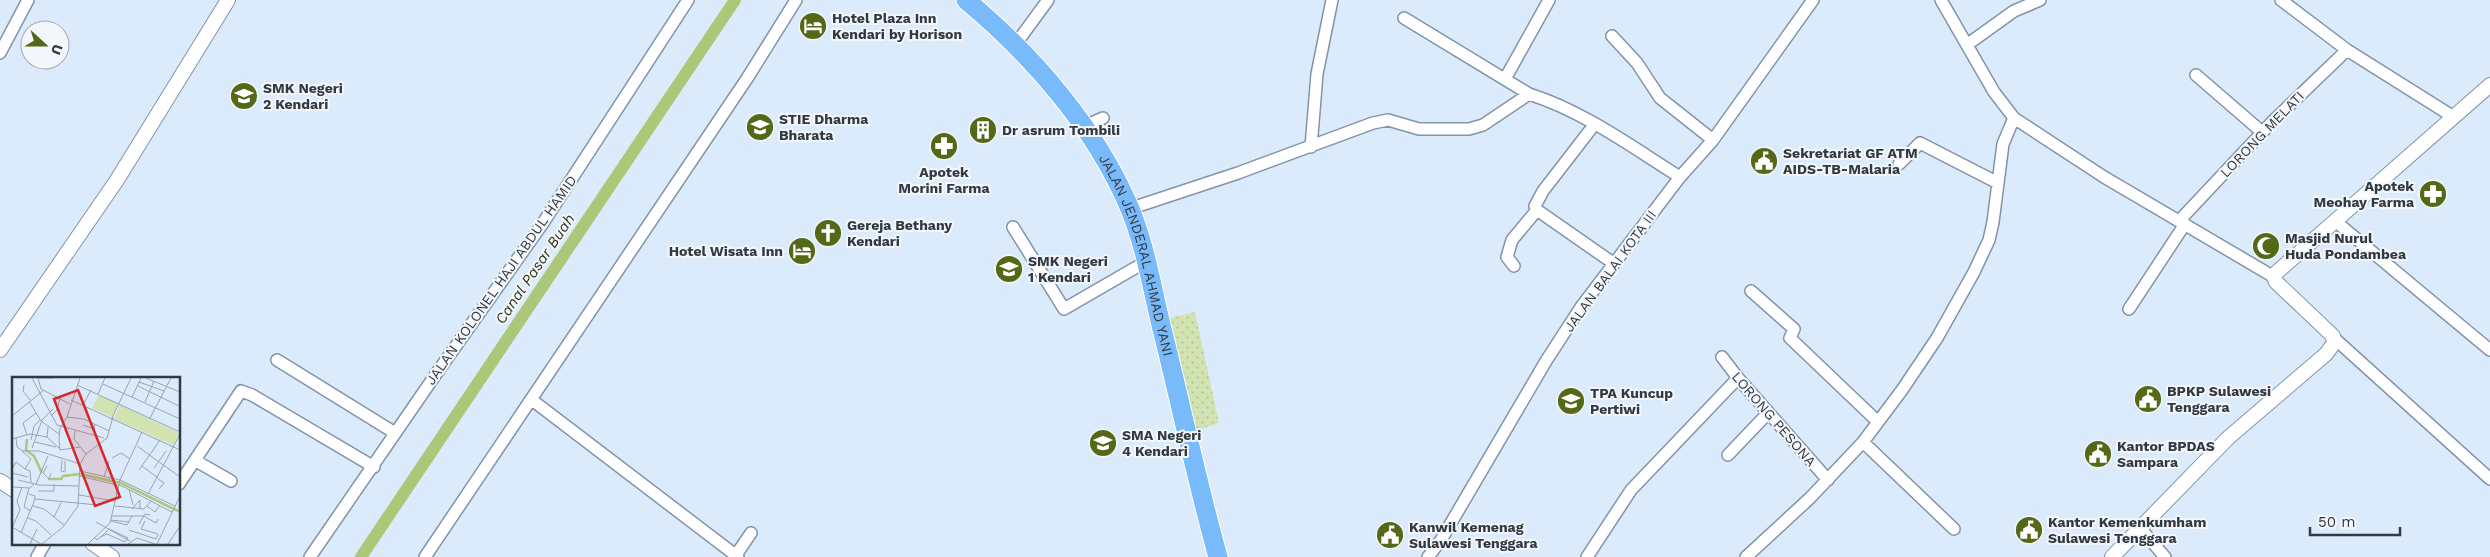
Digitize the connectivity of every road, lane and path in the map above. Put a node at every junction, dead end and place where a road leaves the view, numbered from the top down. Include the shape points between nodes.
1 (28, 0) edge
2 (228, 0) edge
3 (688, 0) edge
4 (796, 0) edge
5 (1048, 0) edge
6 (1332, 0) edge
7 (1549, 0) edge
8 (1813, 0) edge
9 (1941, 0) edge
10 (2040, 0) edge
11 (2281, 0) edge
12 (975, 3) edge
13 (1404, 18) dead end
14 (1612, 36) dead end
15 (1968, 44) junction
16 (1015, 45) junction
17 (2347, 50) junction
18 (0, 53) edge
19 (2196, 75) dead end
20 (1506, 79) junction
21 (2490, 85) edge
22 (1529, 94) junction
23 (2452, 116) junction
24 (1103, 118) dead end
25 (2014, 118) junction
26 (1594, 125) junction
27 (1083, 127) junction
28 (2262, 132) junction
29 (1713, 140) junction
30 (1311, 147) junction
31 (1899, 164) dead end
32 (1680, 177) junction
33 (1998, 182) junction
34 (1130, 209) junction
35 (1537, 210) junction
36 (2335, 220) junction
37 (2182, 222) junction
38 (1014, 227) dead end
39 (1147, 261) junction
40 (1613, 262) junction
41 (1514, 266) dead end
42 (2274, 277) junction
43 (1751, 291) dead end
44 (2129, 309) dead end
45 (2334, 338) junction
46 (0, 350) edge
47 (2490, 350) edge
48 (1722, 357) dead end
49 (278, 360) dead end
50 (1738, 378) junction
51 (532, 400) junction
52 (1768, 413) junction
53 (1877, 421) junction
54 (395, 433) junction
55 (1862, 442) junction
56 (1728, 455) dead end
57 (196, 461) junction
58 (374, 467) junction
59 (2490, 479) edge
60 (231, 480) dead end
61 (1828, 480) junction
62 (0, 481) edge
63 (180, 483) edge
64 (12, 489) edge
65 (2141, 528) junction
66 (1954, 530) dead end
67 (751, 533) dead end
68 (44, 544) edge
69 (93, 544) edge
70 (737, 556) edge
71 (37, 557) edge
72 (112, 557) edge
73 (310, 557) edge
74 (425, 557) edge
75 (1218, 557) edge
76 (1428, 557) edge
77 (1587, 557) edge
78 (1746, 557) edge
79 (2112, 557) edge
80 (2165, 557) edge

1 - 18 street
2 - 46 street via 116,180
3 - 54 street, JALAN KOLONEL HAJI ABDUL HAMID via 543,224
4 - 51 street
5 - 16 street
6 - 30 street via 1317,74
7 - 20 street
8 - 29 street, JALAN BALAI KOTA III
9 - 15 street
10 - 15 street via 2014,11
11 - 17 street
12 - 16 highway, JALAN JENDERAL AHMAD YANI
13 - 20 street
14 - 29 street via 1660,98
15 - 25 street via 1994,92
16 - 27 highway, JALAN JENDERAL AHMAD YANI
17 - 23 street
17 - 28 street, LORONG MELATI
19 - 28 street
20 - 22 street
21 - 23 street
22 - 26 street
22 - 30 street via 1483,125 1469,129 1419,129 1384,121
23 - 36 street
24 - 27 street
25 - 33 street via 2004,144
25 - 37 street via 2104,177
26 - 32 street
26 - 35 street via 1543,191 1536,203
27 - 34 highway, JALAN JENDERAL AHMAD YANI
28 - 37 street, LORONG MELATI
29 - 32 street, JALAN BALAI KOTA III
30 - 34 street
31 - 33 street via 1920,143
32 - 40 street, JALAN BALAI KOTA III
33 - 53 street via 1994,222 1974,272 1937,338
34 - 39 highway, JALAN JENDERAL AHMAD YANI
35 - 40 street
35 - 41 street via 1510,244 1507,257
36 - 42 street
36 - 47 street
37 - 42 street
37 - 44 street, LORONG MELATI
38 - 39 street via 1064,309
39 - 75 highway, JALAN JENDERAL AHMAD YANI
40 - 76 street, JALAN BALAI KOTA III via 1546,361
42 - 45 street
43 - 53 street via 1794,329 1790,338
45 - 59 street
45 - 65 street via 2326,354 2228,438
48 - 50 street, LORONG PESONA
49 - 54 street
50 - 52 street, LORONG PESONA
50 - 77 street via 1631,490
51 - 70 street
51 - 74 street
52 - 56 street
52 - 61 street, LORONG PESONA
53 - 55 street
54 - 58 street, JALAN KOLONEL HAJI ABDUL HAMID
55 - 61 street
55 - 66 street
57 - 58 street via 243,391
57 - 60 street
57 - 63 street
58 - 73 street, JALAN KOLONEL HAJI ABDUL HAMID
61 - 78 street
62 - 64 street
65 - 79 street
65 - 80 street
67 - 70 street
68 - 71 street
69 - 72 street

